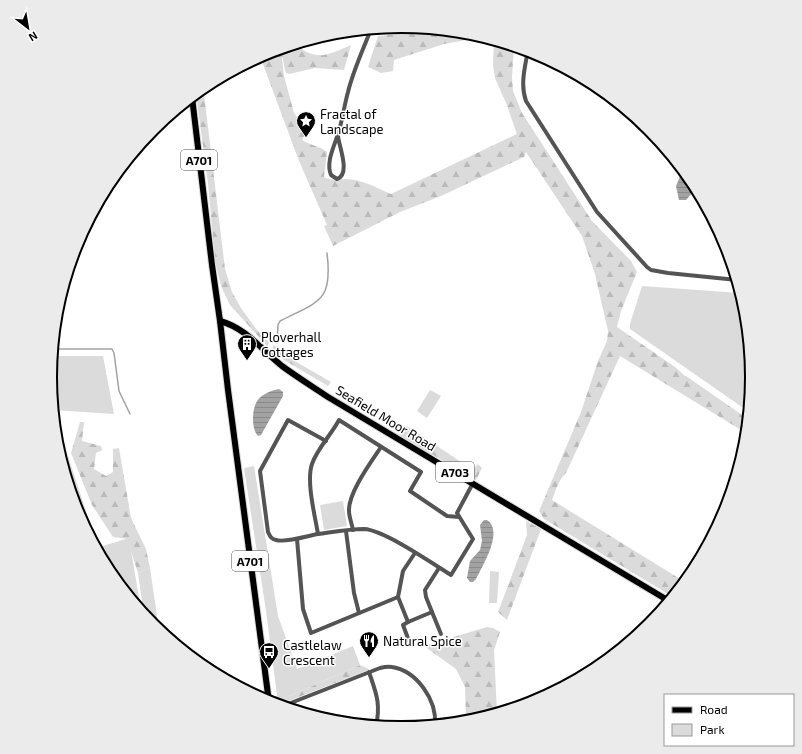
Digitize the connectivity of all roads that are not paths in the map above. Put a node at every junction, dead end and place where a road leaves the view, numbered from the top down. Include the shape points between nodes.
1 (369, 35) edge
2 (527, 57) edge
3 (193, 103) edge
4 (338, 136) junction
5 (731, 279) edge
6 (220, 321) junction
7 (326, 441) junction
8 (381, 446) junction
9 (473, 483) junction
10 (459, 517) junction
11 (353, 530) junction
12 (346, 531) junction
13 (318, 534) junction
14 (297, 539) junction
15 (415, 553) junction
16 (439, 568) junction
17 (398, 597) junction
18 (664, 598) edge
19 (432, 612) junction
20 (359, 613) junction
21 (408, 622) junction
22 (441, 634) dead end
23 (409, 641) dead end
24 (369, 672) junction
25 (267, 694) edge
26 (290, 703) edge
27 (435, 719) edge
28 (377, 720) edge

1 - 4 street via 348,91
2 - 5 street via 523,84 526,101 597,212 643,263 651,270
3 - 6 main road, A701
4 - 4 street via 344,174 337,179 330,175 329,165
6 - 9 main road, Seafield Moor Road / A703 via 240,329 282,365 328,397
6 - 25 main road, A701
7 - 8 street via 339,420
7 - 13 street via 312,463 310,472
7 - 14 street via 288,420 260,471 270,538 277,541
8 - 10 street via 421,472 410,491 447,516
8 - 11 street via 351,498 349,511
9 - 10 street via 457,513
9 - 18 main road, Seafield Moor Road / A703
10 - 16 street via 473,539 451,575
11 - 12 street
11 - 15 street via 366,529 381,534
12 - 13 street
12 - 20 street
13 - 14 street
14 - 20 street via 303,610 311,633
15 - 16 street
15 - 17 street via 403,571
16 - 19 street via 425,590
17 - 20 street
17 - 21 street
19 - 21 street
19 - 22 street
21 - 23 street via 403,625
24 - 26 street
24 - 27 street via 391,666 412,676 429,696
24 - 28 street via 378,701

